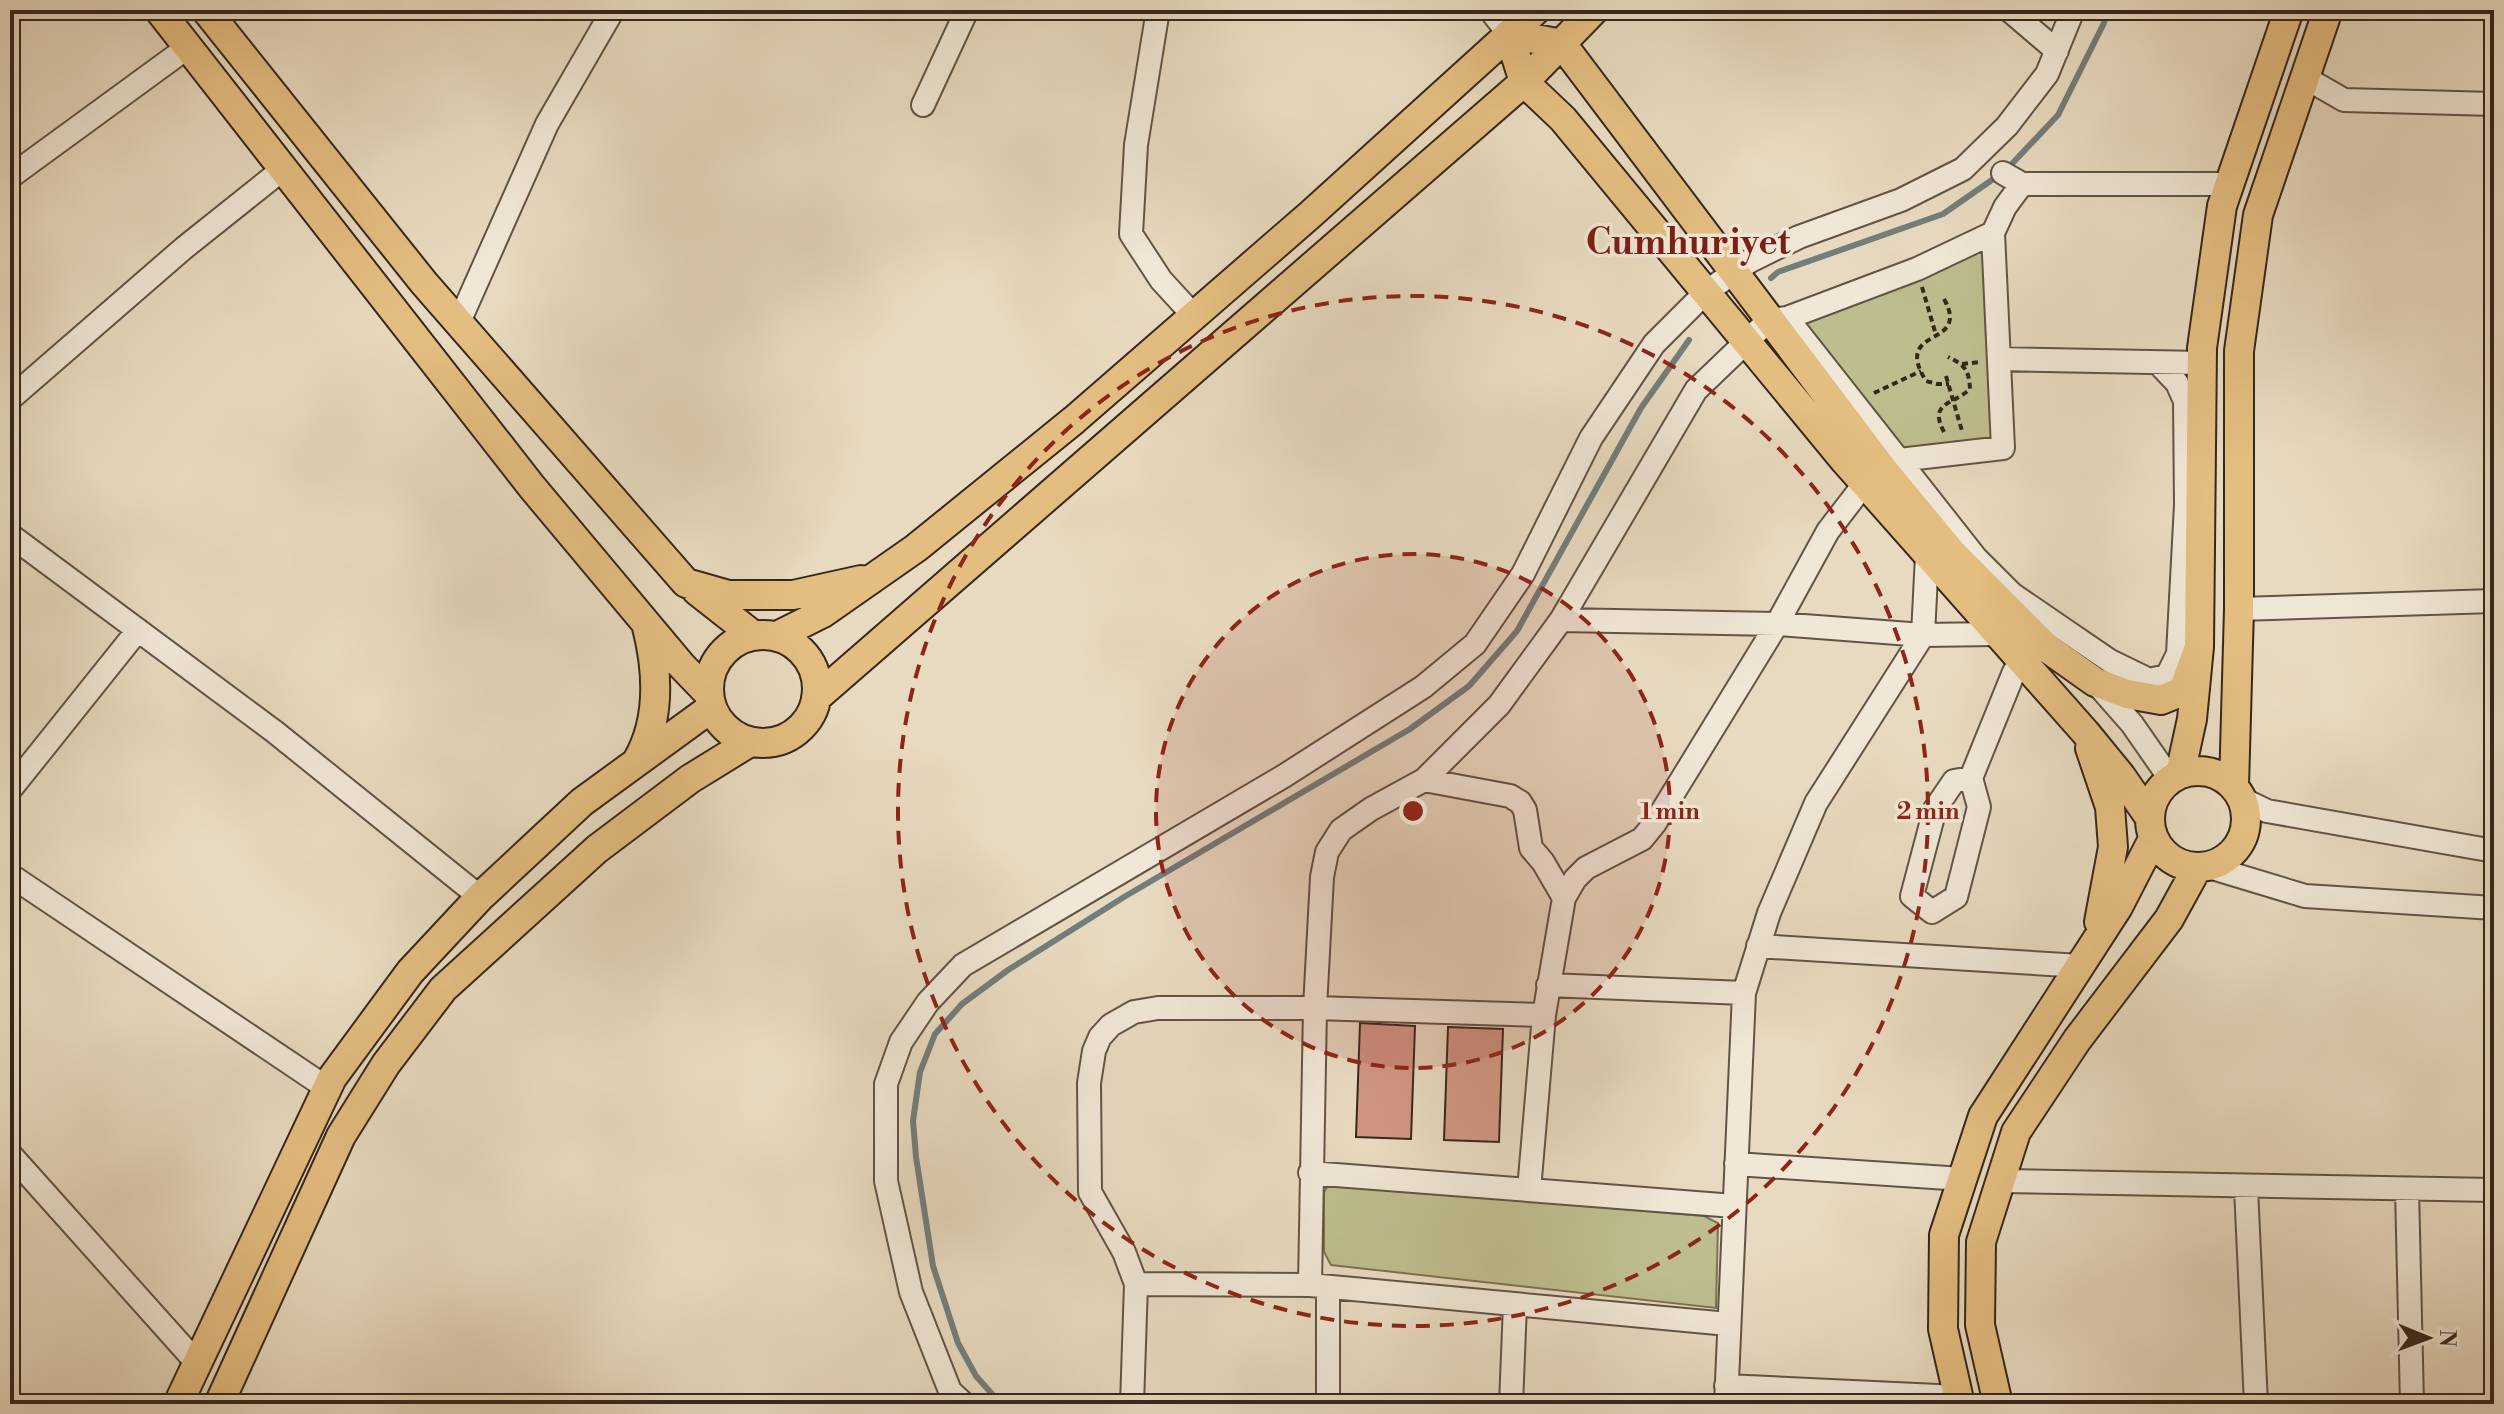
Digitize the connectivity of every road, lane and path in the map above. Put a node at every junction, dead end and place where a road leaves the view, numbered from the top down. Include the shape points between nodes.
1 (159, 10) edge
2 (206, 10) edge
3 (613, 10) edge
4 (967, 10) edge
5 (1158, 10) edge
6 (1490, 10) edge
7 (1536, 10) edge
8 (1594, 10) edge
9 (2009, 10) edge
10 (2073, 10) edge
11 (2289, 10) edge
12 (2328, 10) edge
13 (1509, 34) junction
14 (1562, 44) junction
15 (188, 47) junction
16 (2057, 51) junction
17 (2304, 77) junction
18 (1524, 82) junction
19 (2494, 104) edge
20 (923, 105) dead end
21 (283, 169) junction
22 (10, 177) edge
23 (2229, 184) junction
24 (1993, 233) junction
25 (1917, 269) junction
26 (1734, 274) junction
27 (1706, 292) junction
28 (1944, 299) dead end
29 (1194, 316) junction
30 (1778, 319) junction
31 (459, 322) junction
32 (1936, 335) junction
33 (1746, 341) junction
34 (1948, 357) dead end
35 (1999, 359) junction
36 (2158, 363) junction
37 (2202, 363) junction
38 (1921, 371) junction
39 (1946, 376) dead end
40 (1949, 384) junction
41 (10, 399) edge
42 (1953, 401) junction
43 (1854, 403) junction
44 (1966, 445) junction
45 (1899, 460) junction
46 (1865, 483) junction
47 (10, 535) edge
48 (1927, 555) junction
49 (874, 577) junction
50 (686, 583) junction
51 (2494, 601) edge
52 (2239, 609) junction
53 (1561, 620) junction
54 (646, 622) junction
55 (1777, 624) junction
56 (138, 630) junction
57 (1996, 634) junction
58 (1923, 635) junction
59 (765, 636) junction
60 (2199, 647) junction
61 (2021, 662) junction
62 (2095, 682) junction
63 (816, 698) junction
64 (710, 701) junction
65 (2085, 732) junction
66 (750, 742) junction
67 (636, 763) junction
68 (2176, 777) junction
69 (1971, 778) junction
70 (1424, 780) junction
71 (10, 790) edge
72 (2238, 792) junction
73 (2152, 828) junction
74 (2494, 851) edge
75 (2203, 867) junction
76 (10, 875) edge
77 (480, 897) junction
78 (1564, 898) junction
79 (2494, 908) edge
80 (1758, 946) junction
81 (2088, 954) junction
82 (1548, 985) junction
83 (1744, 993) junction
84 (1315, 1008) junction
85 (1544, 1015) junction
86 (327, 1088) junction
87 (10, 1154) edge
88 (1736, 1164) junction
89 (1310, 1173) junction
90 (1963, 1179) junction
91 (2000, 1181) junction
92 (2246, 1188) junction
93 (2407, 1189) junction
94 (1529, 1190) junction
95 (2494, 1190) edge
96 (1734, 1206) junction
97 (1136, 1284) junction
98 (1319, 1286) junction
99 (1515, 1305) junction
100 (1728, 1324) junction
101 (197, 1363) junction
102 (1726, 1395) edge
103 (1960, 1400) edge
104 (178, 1404) edge
105 (219, 1404) edge
106 (964, 1404) edge
107 (1132, 1404) edge
108 (1328, 1404) edge
109 (1511, 1404) edge
110 (1998, 1404) edge
111 (2256, 1404) edge
112 (2412, 1404) edge

1 - 15 main road
2 - 31 main road
3 - 31 street via 547,124
4 - 20 street
5 - 29 street via 1136,145 1131,234 1161,280
6 - 13 street
7 - 13 main road
8 - 14 main road
9 - 16 street
10 - 16 street
11 - 23 main road
12 - 17 main road
13 - 14 main road
13 - 18 main road
13 - 29 main road
14 - 18 main road
14 - 26 main road
15 - 21 main road
15 - 22 street
16 - 26 street via 2047,74 2007,126 1963,169 1901,200 1799,237
17 - 19 street via 2344,100
17 - 52 main road via 2258,215 2239,351
18 - 27 main road via 1563,119
18 - 63 main road
21 - 41 street
21 - 54 main road via 532,487
23 - 24 street via 2012,178
23 - 37 main road
24 - 25 street
24 - 35 street
25 - 30 street
25 - 32 path
26 - 27 street
26 - 30 main road
27 - 33 main road
27 - 106 street via 1654,344 1591,438 1523,574 1475,644 1423,687 1284,776 963,965 910,1028 886,1084 886,1181 911,1292 950,1391
28 - 32 path via 1951,311 1950,324
29 - 49 main road via 1074,420
30 - 33 street
30 - 43 street
30 - 62 main road via 1885,472 1953,554 2047,648
31 - 50 main road
32 - 38 path via 1920,346 1916,356
33 - 46 main road
33 - 53 street via 1696,390
34 - 42 path via 1969,373 1970,389
35 - 36 street
35 - 44 street via 2003,448
36 - 37 street
36 - 45 street via 2185,401 2178,654 2167,676 2149,680 2110,661 2012,594 1976,558
37 - 60 main road
38 - 40 path via 1926,381
38 - 43 path
39 - 40 path
40 - 42 path
42 - 44 path
42 - 44 path via 1939,411 1940,424 1945,434
43 - 45 street
44 - 45 street
46 - 48 main road
46 - 55 street via 1828,531
47 - 56 street
48 - 57 main road
48 - 58 street
49 - 50 main road via 793,595 728,595
49 - 59 main road via 823,613
50 - 59 main road
51 - 52 street
52 - 72 main road
53 - 55 street
53 - 70 street via 1499,705
54 - 64 main road
54 - 67 main road via 655,660 652,726
55 - 58 street
55 - 78 street via 1655,823 1642,839 1586,868
56 - 71 street
56 - 77 street
57 - 58 street
57 - 61 main road
58 - 80 street via 1816,803
59 - 63 main road via 792,643 804,653 817,682
59 - 64 main road via 738,640 725,649 709,677
60 - 62 main road via 2183,691 2161,700
60 - 68 main road via 2192,719
61 - 65 main road
61 - 69 street
62 - 68 street
63 - 66 main road via 800,729 785,739
64 - 66 main road via 720,724
64 - 67 main road
65 - 73 main road via 2121,776
65 - 81 main road via 2110,807 2113,847
66 - 105 main road via 690,779 597,849 443,989 386,1064 341,1136
67 - 77 main road via 582,802
68 - 72 main road via 2188,771 2209,772
68 - 73 main road via 2156,795
69 - 69 street via 1979,807 1956,897 1932,912 1912,896 1935,809 1954,781
70 - 78 street via 1520,802 1531,848
70 - 84 street via 1341,830 1327,852
72 - 74 street via 2267,811
72 - 75 main road via 2246,827 2240,843 2221,862
73 - 75 main road via 2165,855
73 - 81 main road via 2118,907
75 - 79 street via 2305,896
75 - 91 main road via 2016,1132
76 - 86 street
77 - 86 main road via 410,972
78 - 82 street
80 - 81 street
80 - 83 street
81 - 90 main road via 1983,1116
82 - 83 street
82 - 85 street
83 - 88 street
84 - 85 street
84 - 89 street
84 - 97 street via 1158,1008 1134,1012 1100,1037 1089,1083 1090,1192
85 - 94 street
86 - 101 main road
87 - 101 street
88 - 90 street
88 - 96 street
89 - 94 street
89 - 98 street
90 - 103 main road via 1944,1235 1943,1329
91 - 92 street
91 - 110 main road via 1981,1242 1980,1325
92 - 93 street
92 - 111 street
93 - 95 street
93 - 112 street
94 - 96 street
96 - 100 street
97 - 98 street
97 - 107 street
98 - 99 street
98 - 108 street
99 - 100 street
99 - 109 street
100 - 102 street
101 - 104 main road
102 - 103 street

